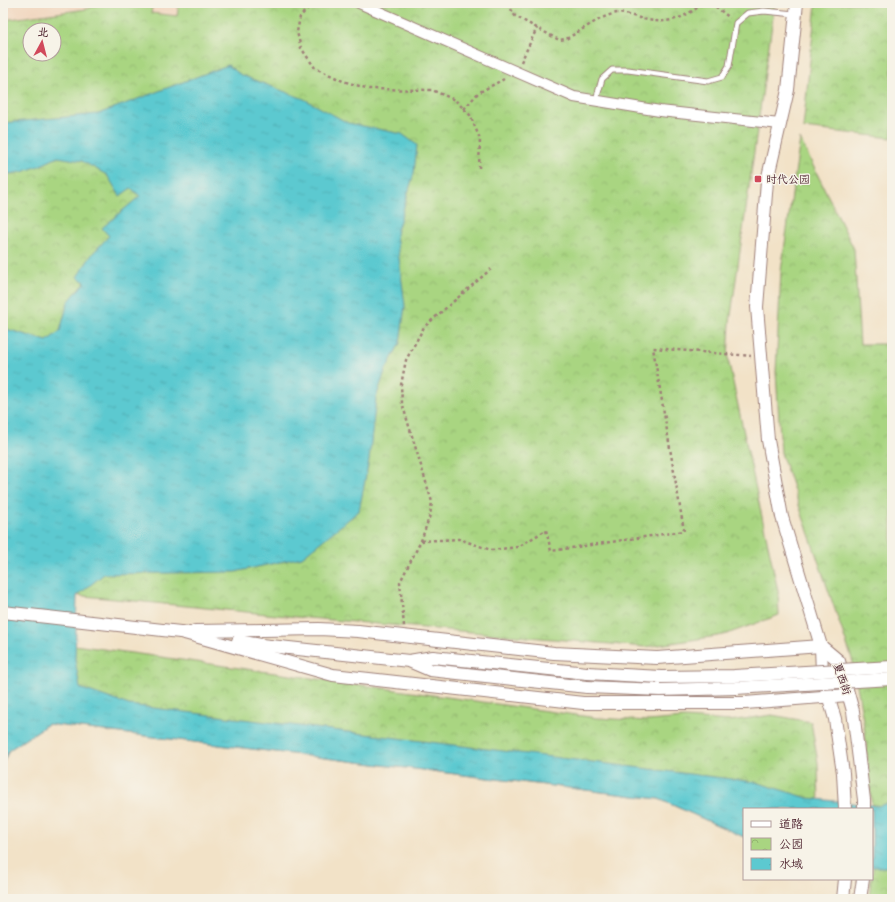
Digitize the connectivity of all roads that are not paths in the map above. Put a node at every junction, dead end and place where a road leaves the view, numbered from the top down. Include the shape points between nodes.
1 (359, 3) edge
2 (797, 8) edge
3 (596, 100) junction
4 (780, 124) junction
5 (3, 612) edge
6 (181, 632) junction
7 (822, 646) junction
8 (409, 660) junction
9 (892, 667) edge
10 (892, 678) edge
11 (848, 695) junction
12 (829, 698) junction
13 (845, 808) edge
14 (864, 808) edge
15 (845, 880) edge
16 (863, 880) edge
17 (843, 899) edge
18 (860, 899) edge

1 - 3 street via 574,97
2 - 3 lane via 748,13 736,23 729,66 722,77 708,81 612,70 602,79
2 - 4 street via 788,90
3 - 4 street via 660,111
4 - 7 street via 767,181 757,307 761,357 768,440 782,517
5 - 6 street
6 - 7 street via 319,629 358,631 554,653 657,658
6 - 8 street via 261,645
6 - 12 street via 334,675 583,703 745,703
7 - 11 street, 夏西街 via 839,661
7 - 12 street, 夏西街 via 822,674
8 - 9 street, bridge via 433,657 587,673 661,677 734,676
8 - 10 street, bridge via 430,670 588,687 660,690
11 - 12 street
11 - 14 street, 夏西街 via 853,711
12 - 13 street, 夏西街 via 841,757
15 - 17 street
16 - 18 street

